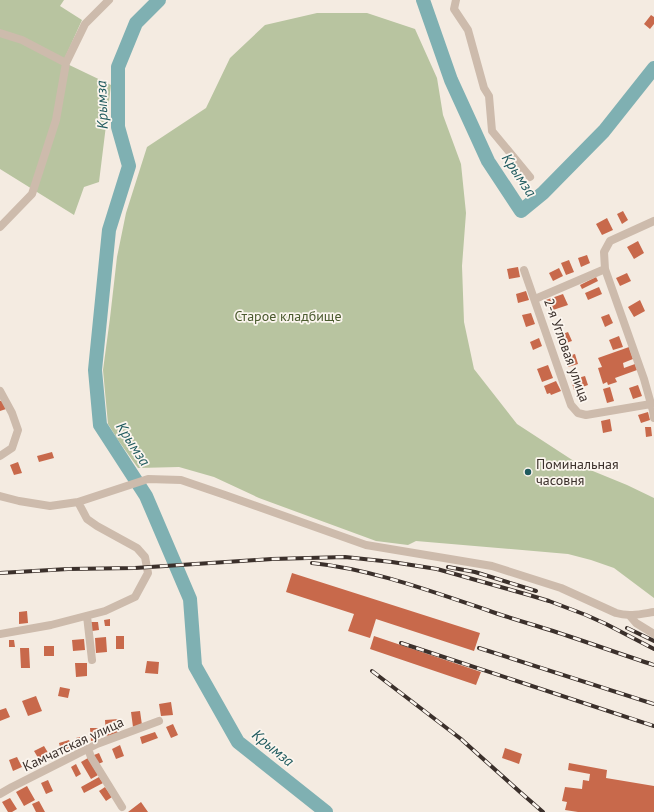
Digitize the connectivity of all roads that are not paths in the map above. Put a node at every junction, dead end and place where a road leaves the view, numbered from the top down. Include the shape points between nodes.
1 (109, 0) edge
2 (456, 0) edge
3 (0, 32) edge
4 (66, 63) junction
5 (530, 177) dead end
6 (654, 221) edge
7 (0, 226) edge
8 (524, 270) dead end
9 (604, 270) junction
10 (535, 299) junction
11 (0, 391) edge
12 (652, 404) junction
13 (654, 418) edge
14 (0, 456) edge
15 (0, 496) edge
16 (78, 502) junction
17 (654, 612) edge
18 (87, 616) junction
19 (630, 616) junction
20 (0, 634) edge
21 (654, 634) edge
22 (92, 660) dead end
23 (159, 721) dead end
24 (88, 748) junction
25 (0, 794) edge
26 (122, 807) dead end

1 - 4 street via 85,24
2 - 5 street via 454,9 468,30 484,88 489,96 492,131
3 - 4 street via 22,40
4 - 7 street via 56,120 32,194
6 - 9 street via 610,241 604,252
8 - 10 street, 2-я Угловая улица
9 - 10 street
9 - 12 street
10 - 12 street, 2-я Угловая улица via 571,405 578,414
11 - 14 street via 18,430 12,448
12 - 13 street
15 - 16 street via 50,506
16 - 18 street via 92,523 138,548 145,557 148,573 135,597
16 - 19 street via 148,479 181,480 366,545 492,566 561,588 616,613
17 - 19 street
18 - 20 street
18 - 22 street
19 - 21 street
23 - 24 street, Камчатская улица
24 - 25 street, Камчатская улица
24 - 26 street

